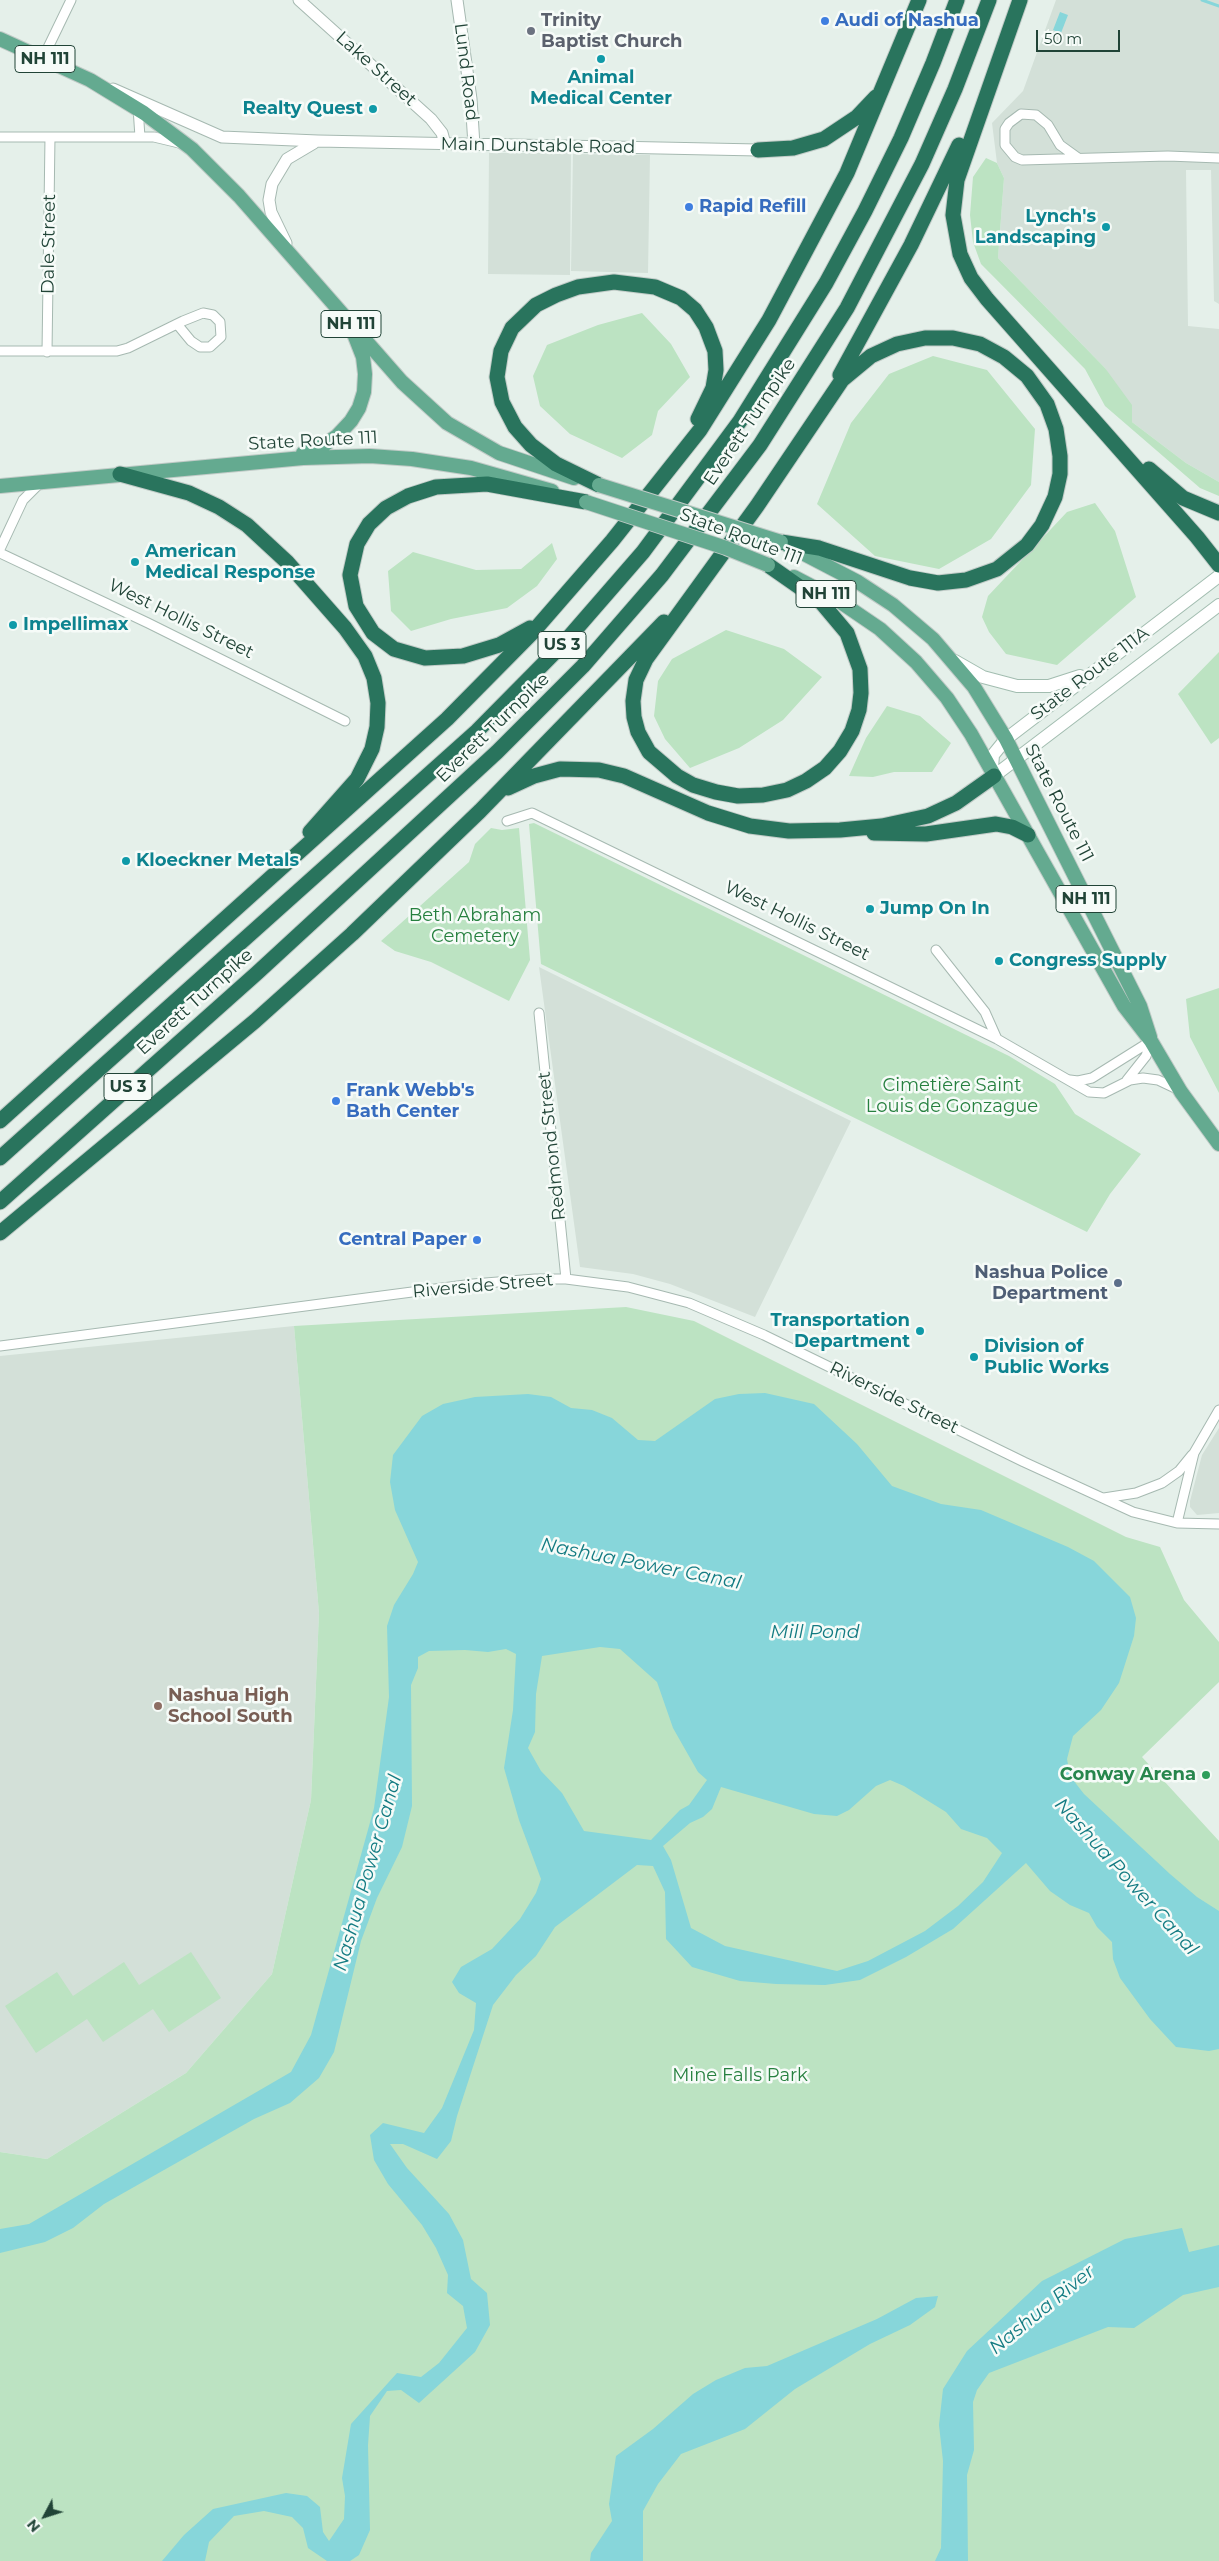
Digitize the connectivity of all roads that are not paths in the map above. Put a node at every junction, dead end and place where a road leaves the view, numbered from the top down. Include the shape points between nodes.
1 (71, 0) edge
2 (299, 0) edge
3 (456, 0) edge
4 (919, 0) edge
5 (957, 0) edge
6 (989, 0) edge
7 (1020, 0) edge
8 (1012, 24) junction
9 (0, 39) edge
10 (43, 58) junction
11 (888, 79) junction
12 (90, 80) junction
13 (138, 108) junction
14 (0, 137) edge
15 (50, 137) junction
16 (140, 137) junction
17 (318, 141) junction
18 (444, 144) junction
19 (474, 145) junction
20 (192, 149) junction
21 (758, 150) joint
22 (1078, 158) junction
23 (1219, 158) edge
24 (306, 273) junction
25 (341, 313) junction
26 (177, 324) junction
27 (1012, 327) junction
28 (0, 352) edge
29 (47, 352) junction
30 (828, 398) junction
31 (263, 462) junction
32 (120, 474) junction
33 (662, 478) junction
34 (41, 483) junction
35 (599, 485) junction
36 (0, 486) edge
37 (586, 502) junction
38 (1219, 513) edge
39 (731, 542) junction
40 (781, 542) junction
41 (0, 549) edge
42 (0, 553) edge
43 (768, 565) junction
44 (1219, 566) edge
45 (1219, 576) edge
46 (560, 603) junction
47 (1219, 605) edge
48 (952, 659) junction
49 (1106, 662) junction
50 (345, 721) dead end
51 (1006, 739) junction
52 (1016, 760) junction
53 (994, 776) junction
54 (480, 811) junction
55 (507, 822) dead end
56 (840, 830) junction
57 (1028, 835) junction
58 (236, 910) junction
59 (936, 950) dead end
60 (539, 1013) dead end
61 (997, 1040) junction
62 (1151, 1041) junction
63 (1067, 1079) junction
64 (1125, 1082) junction
65 (1181, 1092) junction
66 (4, 1116) edge
67 (1219, 1144) edge
68 (0, 1158) edge
69 (0, 1202) edge
70 (0, 1233) edge
71 (566, 1279) junction
72 (0, 1346) edge
73 (1219, 1410) edge
74 (1194, 1453) junction
75 (1102, 1499) junction
76 (1177, 1524) junction
77 (1219, 1524) edge

1 - 10 street
2 - 18 street, Lake Street via 431,119 442,133
3 - 19 street, Lund Road via 471,99
4 - 11 highway
5 - 68 highway, Everett Turnpike / US 3 via 901,138 826,282 740,421 643,552 563,644 477,731
6 - 69 highway, Everett Turnpike / US 3 via 922,164 847,308 760,445 656,582 583,666 497,752
7 - 8 highway
8 - 27 highway via 962,160 953,215 956,241 971,278
8 - 30 highway via 922,222
9 - 10 main road, NH 111
10 - 12 main road, NH 111
11 - 21 highway via 866,109 833,134 799,147
11 - 33 highway via 834,200 769,320 714,410
12 - 13 main road, NH 111
12 - 17 street, Main Dunstable Road via 217,136
13 - 16 street
13 - 20 main road, State Route 111 / NH 111
14 - 15 street
15 - 16 street
15 - 29 street, Dale Street
16 - 20 street via 163,138
17 - 18 street, Main Dunstable Road
17 - 24 street, Main Dunstable Road via 284,162 269,195 273,220
18 - 19 street, Main Dunstable Road
19 - 21 street, Main Dunstable Road
20 - 24 main road, State Route 111 / NH 111 via 231,187
22 - 22 street via 1022,160 1014,157 1005,145 1005,129 1021,114 1036,115 1048,125 1060,145
22 - 23 street
24 - 25 main road, State Route 111 / NH 111
25 - 31 main road via 356,339 364,363 364,392 357,413 341,432 324,445
25 - 35 main road, State Route 111 / NH 111 via 413,394 463,434 518,461
26 - 26 street via 190,341 200,347 210,347 221,337 220,322 208,313
26 - 29 street via 117,351
27 - 38 highway via 1161,481 1191,503
27 - 44 highway
28 - 29 street
30 - 39 highway
30 - 40 highway via 863,361 897,344 944,337 989,348 1027,376 1046,404 1056,429 1060,456 1056,497 1042,525 1022,551 997,569 966,580 924,581 819,548
31 - 32 main road, State Route 111 / NH 111
31 - 37 main road, State Route 111 / NH 111 via 323,456 432,461 490,472
32 - 34 main road, State Route 111 / NH 111
32 - 58 highway via 196,496 255,531 351,635 374,678 377,728 361,774
33 - 35 highway via 713,388 716,364 712,339 695,310 669,292 639,283 595,284 556,295 525,313 503,345 497,376 504,409 525,439 556,464
33 - 46 highway
34 - 36 main road, State Route 111 / NH 111
34 - 41 street via 22,500
35 - 40 main road, State Route 111 / NH 111, bridge
37 - 43 main road, State Route 111 / NH 111, bridge
37 - 46 highway via 487,484 436,488 400,500 380,513 359,538 351,562 352,594 365,623 388,646 419,657 454,657 490,648 524,632
39 - 43 highway via 646,659 636,680 633,701 638,732 655,758 685,781 738,796 787,790 806,781 836,757 852,731 859,710 860,669 847,633 821,602
39 - 54 highway via 658,628
40 - 48 main road, State Route 111 / NH 111 via 885,599 926,632
42 - 50 street, West Hollis Street via 148,622
43 - 53 main road, State Route 111 / NH 111 via 853,610 902,649 953,706
45 - 49 main road, State Route 111A
46 - 58 highway via 447,719
47 - 52 main road, State Route 111A
48 - 49 main road via 967,670 992,680 1035,687 1063,683
48 - 51 main road, State Route 111 / NH 111 via 980,695
49 - 51 main road, State Route 111A
51 - 52 main road, State Route 111 / NH 111
51 - 53 main road, State Route 111A via 993,755
52 - 53 main road, State Route 111A
52 - 62 main road, State Route 111 / NH 111 via 1140,1006
53 - 56 highway via 956,803 928,816 882,826
53 - 57 main road, State Route 111 / NH 111
54 - 56 highway via 524,780 560,769 586,768 624,776 708,813 750,826 789,831
54 - 70 highway via 255,1021
55 - 61 street, West Hollis Street via 532,813
56 - 57 highway via 909,835 996,824
57 - 62 main road, State Route 111 / NH 111 via 1124,1006
58 - 66 highway
59 - 61 street via 985,1012
60 - 71 street, Redmond Street
61 - 63 street, West Hollis Street
62 - 63 street via 1092,1078
62 - 64 street, West Hollis Street via 1143,1061
62 - 65 main road, West Hollis Street / NH 111
63 - 64 street, West Hollis Street via 1095,1094
64 - 65 street, West Hollis Street via 1143,1078 1158,1080
65 - 67 main road, West Hollis Street / NH 111
71 - 72 street, Riverside Street via 473,1284
71 - 75 street, Riverside Street via 628,1287 689,1303 764,1335
73 - 74 street
74 - 75 street via 1179,1471 1162,1483 1136,1493
74 - 76 street
75 - 76 street, Riverside Street via 1133,1512
76 - 77 street, Riverside Street

